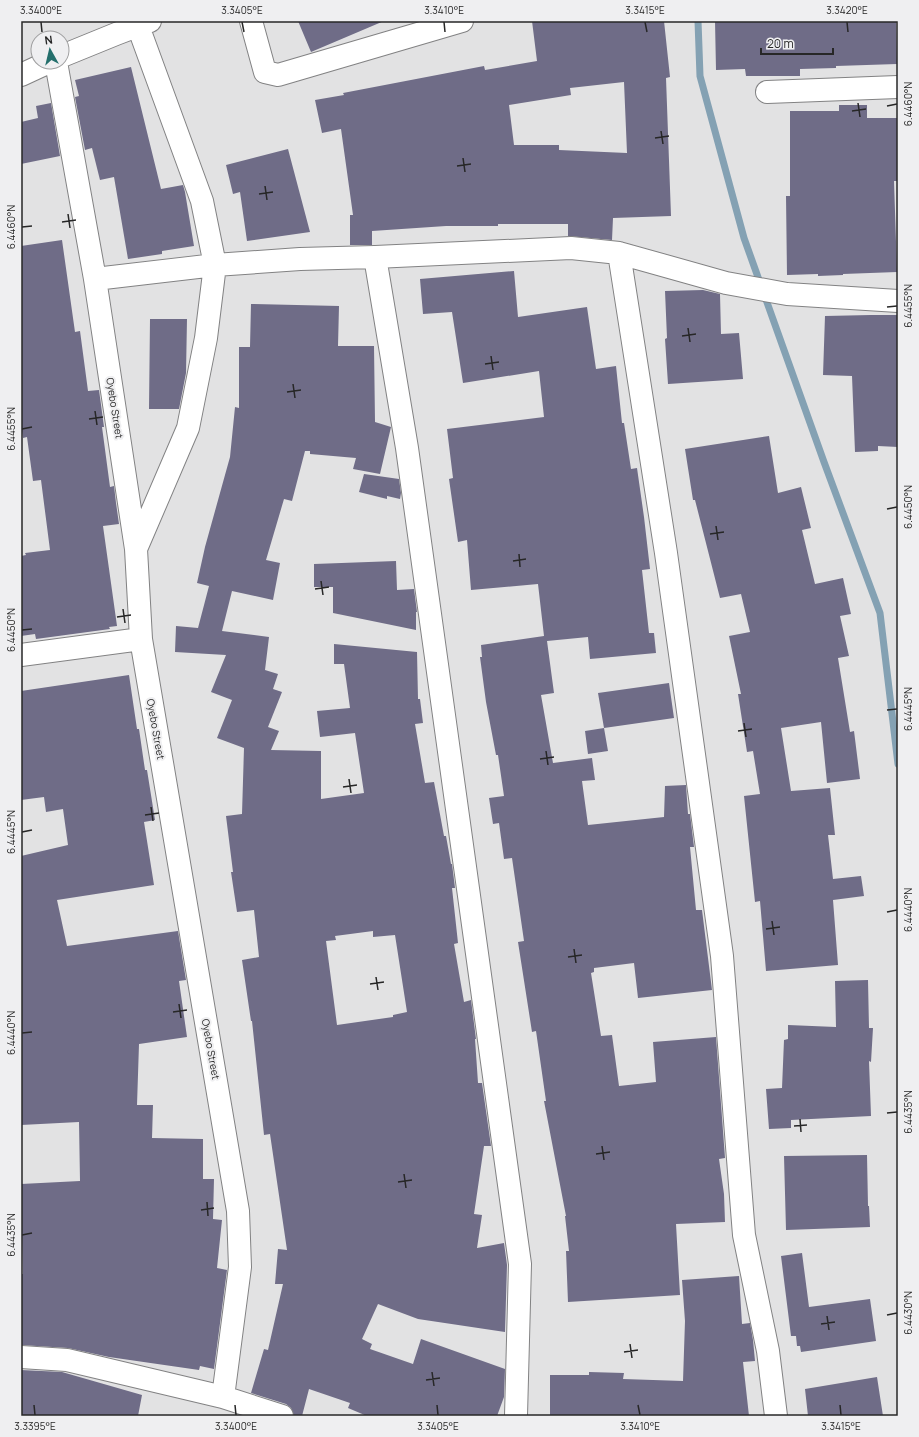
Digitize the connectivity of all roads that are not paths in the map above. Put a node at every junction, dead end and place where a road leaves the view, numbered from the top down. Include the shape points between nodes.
1 (251, 21) edge
2 (462, 21) edge
3 (144, 23) edge
4 (114, 27) edge
5 (70, 52) edge
6 (32, 70) edge
7 (57, 70) edge
8 (21, 75) edge
9 (898, 87) edge
10 (767, 92) dead end
11 (619, 253) junction
12 (375, 258) junction
13 (215, 266) junction
14 (95, 279) junction
15 (898, 301) edge
16 (136, 549) junction
17 (141, 639) junction
18 (21, 655) edge
19 (21, 1357) edge
20 (223, 1396) junction
21 (282, 1416) edge
22 (516, 1416) edge
23 (776, 1416) edge

1 - 2 street via 265,72 278,75
3 - 4 street
3 - 13 street via 202,201
4 - 5 street
6 - 8 street
7 - 14 street, Oyebo Street
9 - 10 street
11 - 12 street via 571,248
11 - 15 street via 726,283 787,294
11 - 23 street via 666,553 722,956 744,1235 768,1351
12 - 13 street via 300,259
12 - 22 street via 407,448 520,1264
13 - 14 street
13 - 16 street via 206,338 188,428
14 - 16 street, Oyebo Street
16 - 17 street, Oyebo Street
17 - 18 street
17 - 20 street, Oyebo Street via 238,1211 240,1267
19 - 20 street via 68,1360
20 - 21 street

